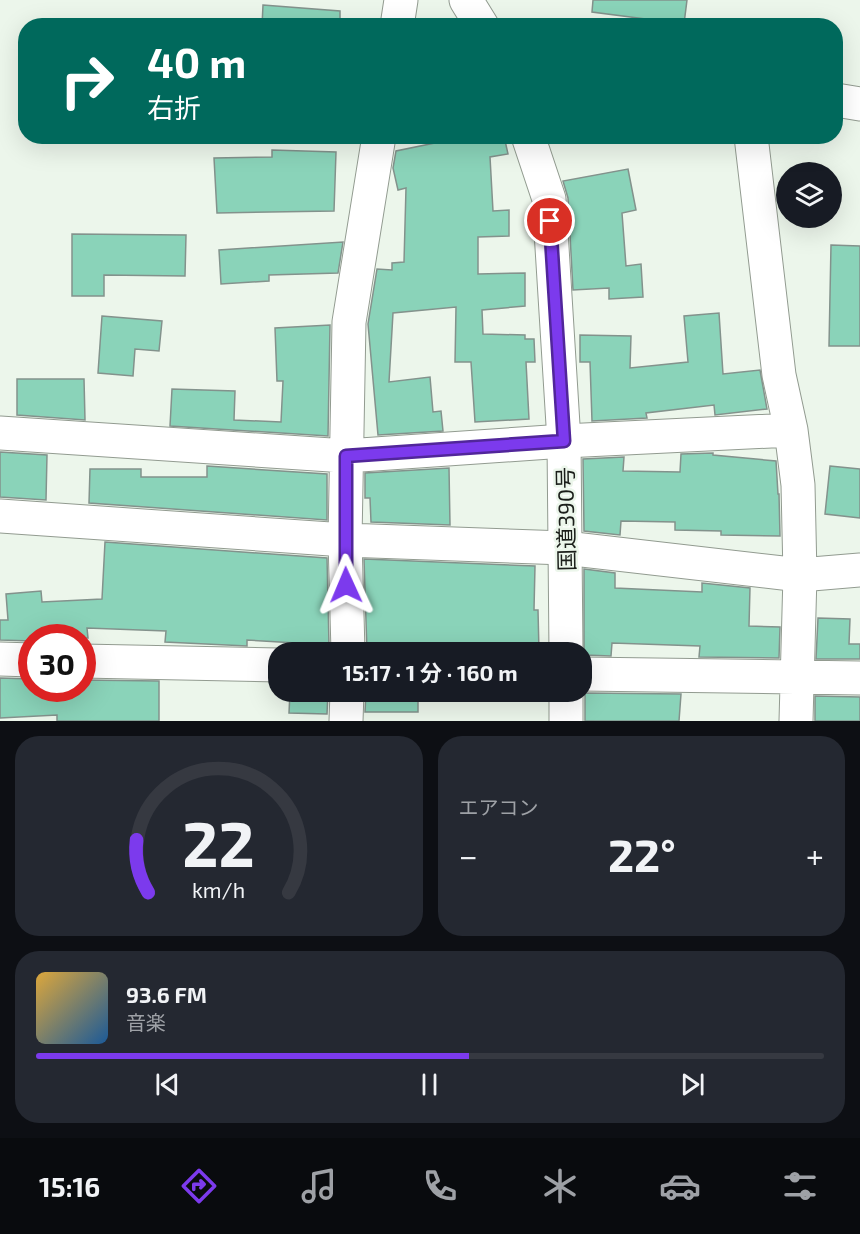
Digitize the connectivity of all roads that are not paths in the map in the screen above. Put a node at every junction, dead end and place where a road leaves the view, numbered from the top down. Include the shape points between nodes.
1 (401, 0) edge
2 (466, 0) edge
3 (398, 18) edge
4 (477, 18) edge
5 (843, 101) edge
6 (860, 104) edge
7 (378, 144) edge
8 (531, 144) edge
9 (752, 144) edge
10 (791, 430) junction
11 (0, 433) edge
12 (564, 441) junction
13 (346, 456) junction
14 (0, 516) edge
15 (345, 540) junction
16 (565, 548) junction
17 (860, 570) edge
18 (800, 575) junction
19 (348, 642) edge
20 (566, 642) edge
21 (0, 660) edge
22 (18, 660) edge
23 (96, 661) edge
24 (268, 665) edge
25 (592, 674) edge
26 (798, 678) junction
27 (860, 678) edge
28 (347, 702) edge
29 (566, 702) edge
30 (346, 721) edge
31 (566, 721) edge
32 (796, 721) edge

1 - 3 main road
2 - 4 main road
5 - 6 main road
7 - 13 main road via 349,322
8 - 12 main road, 国道390号 via 549,200
9 - 10 main road via 779,375
10 - 12 main road
10 - 18 main road via 798,484
11 - 13 main road
12 - 13 main road
12 - 16 main road, 国道390号
13 - 15 main road
14 - 15 main road
15 - 16 main road
15 - 19 main road
16 - 18 main road
16 - 20 main road, 国道390号
17 - 18 main road
18 - 26 main road
21 - 22 main road
23 - 24 main road
25 - 26 main road
26 - 27 main road
26 - 32 main road
28 - 30 main road
29 - 31 main road

